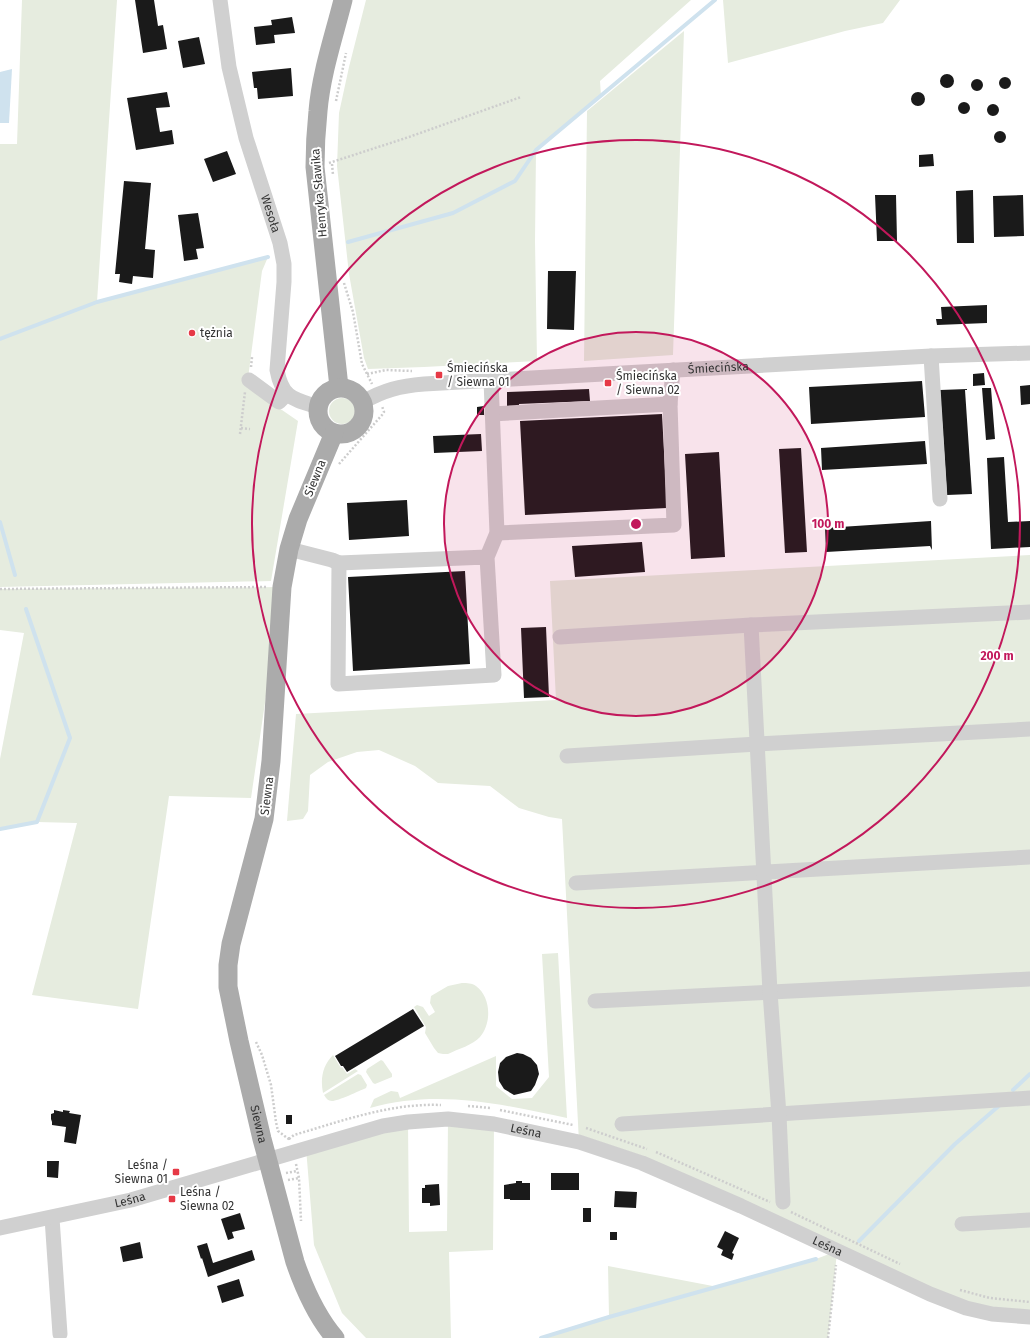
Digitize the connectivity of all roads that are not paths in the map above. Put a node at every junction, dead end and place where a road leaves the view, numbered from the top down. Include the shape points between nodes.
1 (220, 0) edge
2 (343, 0) edge
3 (1030, 353) edge
4 (932, 356) junction
5 (673, 370) junction
6 (249, 380) dead end
7 (491, 380) junction
8 (339, 388) junction
9 (287, 394) junction
10 (370, 398) junction
11 (670, 404) junction
12 (318, 407) junction
13 (492, 414) junction
14 (334, 433) junction
15 (940, 499) dead end
16 (497, 533) junction
17 (289, 549) junction
18 (487, 557) junction
19 (339, 563) junction
20 (1030, 612) edge
21 (751, 625) junction
22 (560, 637) dead end
23 (1030, 729) edge
24 (757, 744) junction
25 (568, 756) dead end
26 (1030, 857) edge
27 (763, 872) junction
28 (576, 883) dead end
29 (1030, 979) edge
30 (770, 992) junction
31 (595, 1001) dead end
32 (1030, 1098) edge
33 (779, 1115) junction
34 (622, 1124) dead end
35 (268, 1160) junction
36 (783, 1202) dead end
37 (52, 1218) junction
38 (1030, 1220) edge
39 (962, 1224) dead end
40 (0, 1228) edge
41 (1030, 1317) edge
42 (60, 1334) dead end
43 (335, 1338) edge

1 - 9 street, Wesoła via 229,67 246,138 280,243 284,264 277,370 280,384
2 - 8 main road, Henryka Sławika via 322,84 315,141 324,164
3 - 4 street, Śmiecińska
4 - 5 street, Śmiecińska
4 - 15 street
5 - 7 street, Śmiecińska
5 - 11 street
6 - 9 street via 279,402
7 - 10 street, Śmiecińska via 401,386
7 - 13 street
8 - 10 main road via 353,390 361,398
8 - 12 main road via 333,388 325,394
9 - 12 street
10 - 14 main road via 359,426 347,433
11 - 13 street
11 - 16 street via 674,525
12 - 14 main road via 323,425
13 - 16 street
14 - 17 main road, Siewna via 298,519
16 - 18 street
17 - 19 street
17 - 35 main road, Siewna via 282,587 271,761 264,819 228,964 228,987 239,1041
18 - 19 street
18 - 19 street via 494,675 338,684
20 - 21 street
21 - 22 street
21 - 24 street
23 - 24 street
24 - 25 street
24 - 27 street
26 - 27 street
27 - 28 street
27 - 30 street
29 - 30 street
30 - 31 street
30 - 33 street
32 - 33 street
33 - 34 street
33 - 36 street
35 - 37 street, Leśna via 131,1200
35 - 41 street, Leśna via 383,1126 408,1122 448,1119 494,1124 579,1142 642,1163 930,1294 966,1308 992,1314
35 - 43 main road, Siewna via 301,1278 316,1310
37 - 40 street, Leśna
37 - 42 street
38 - 39 street

